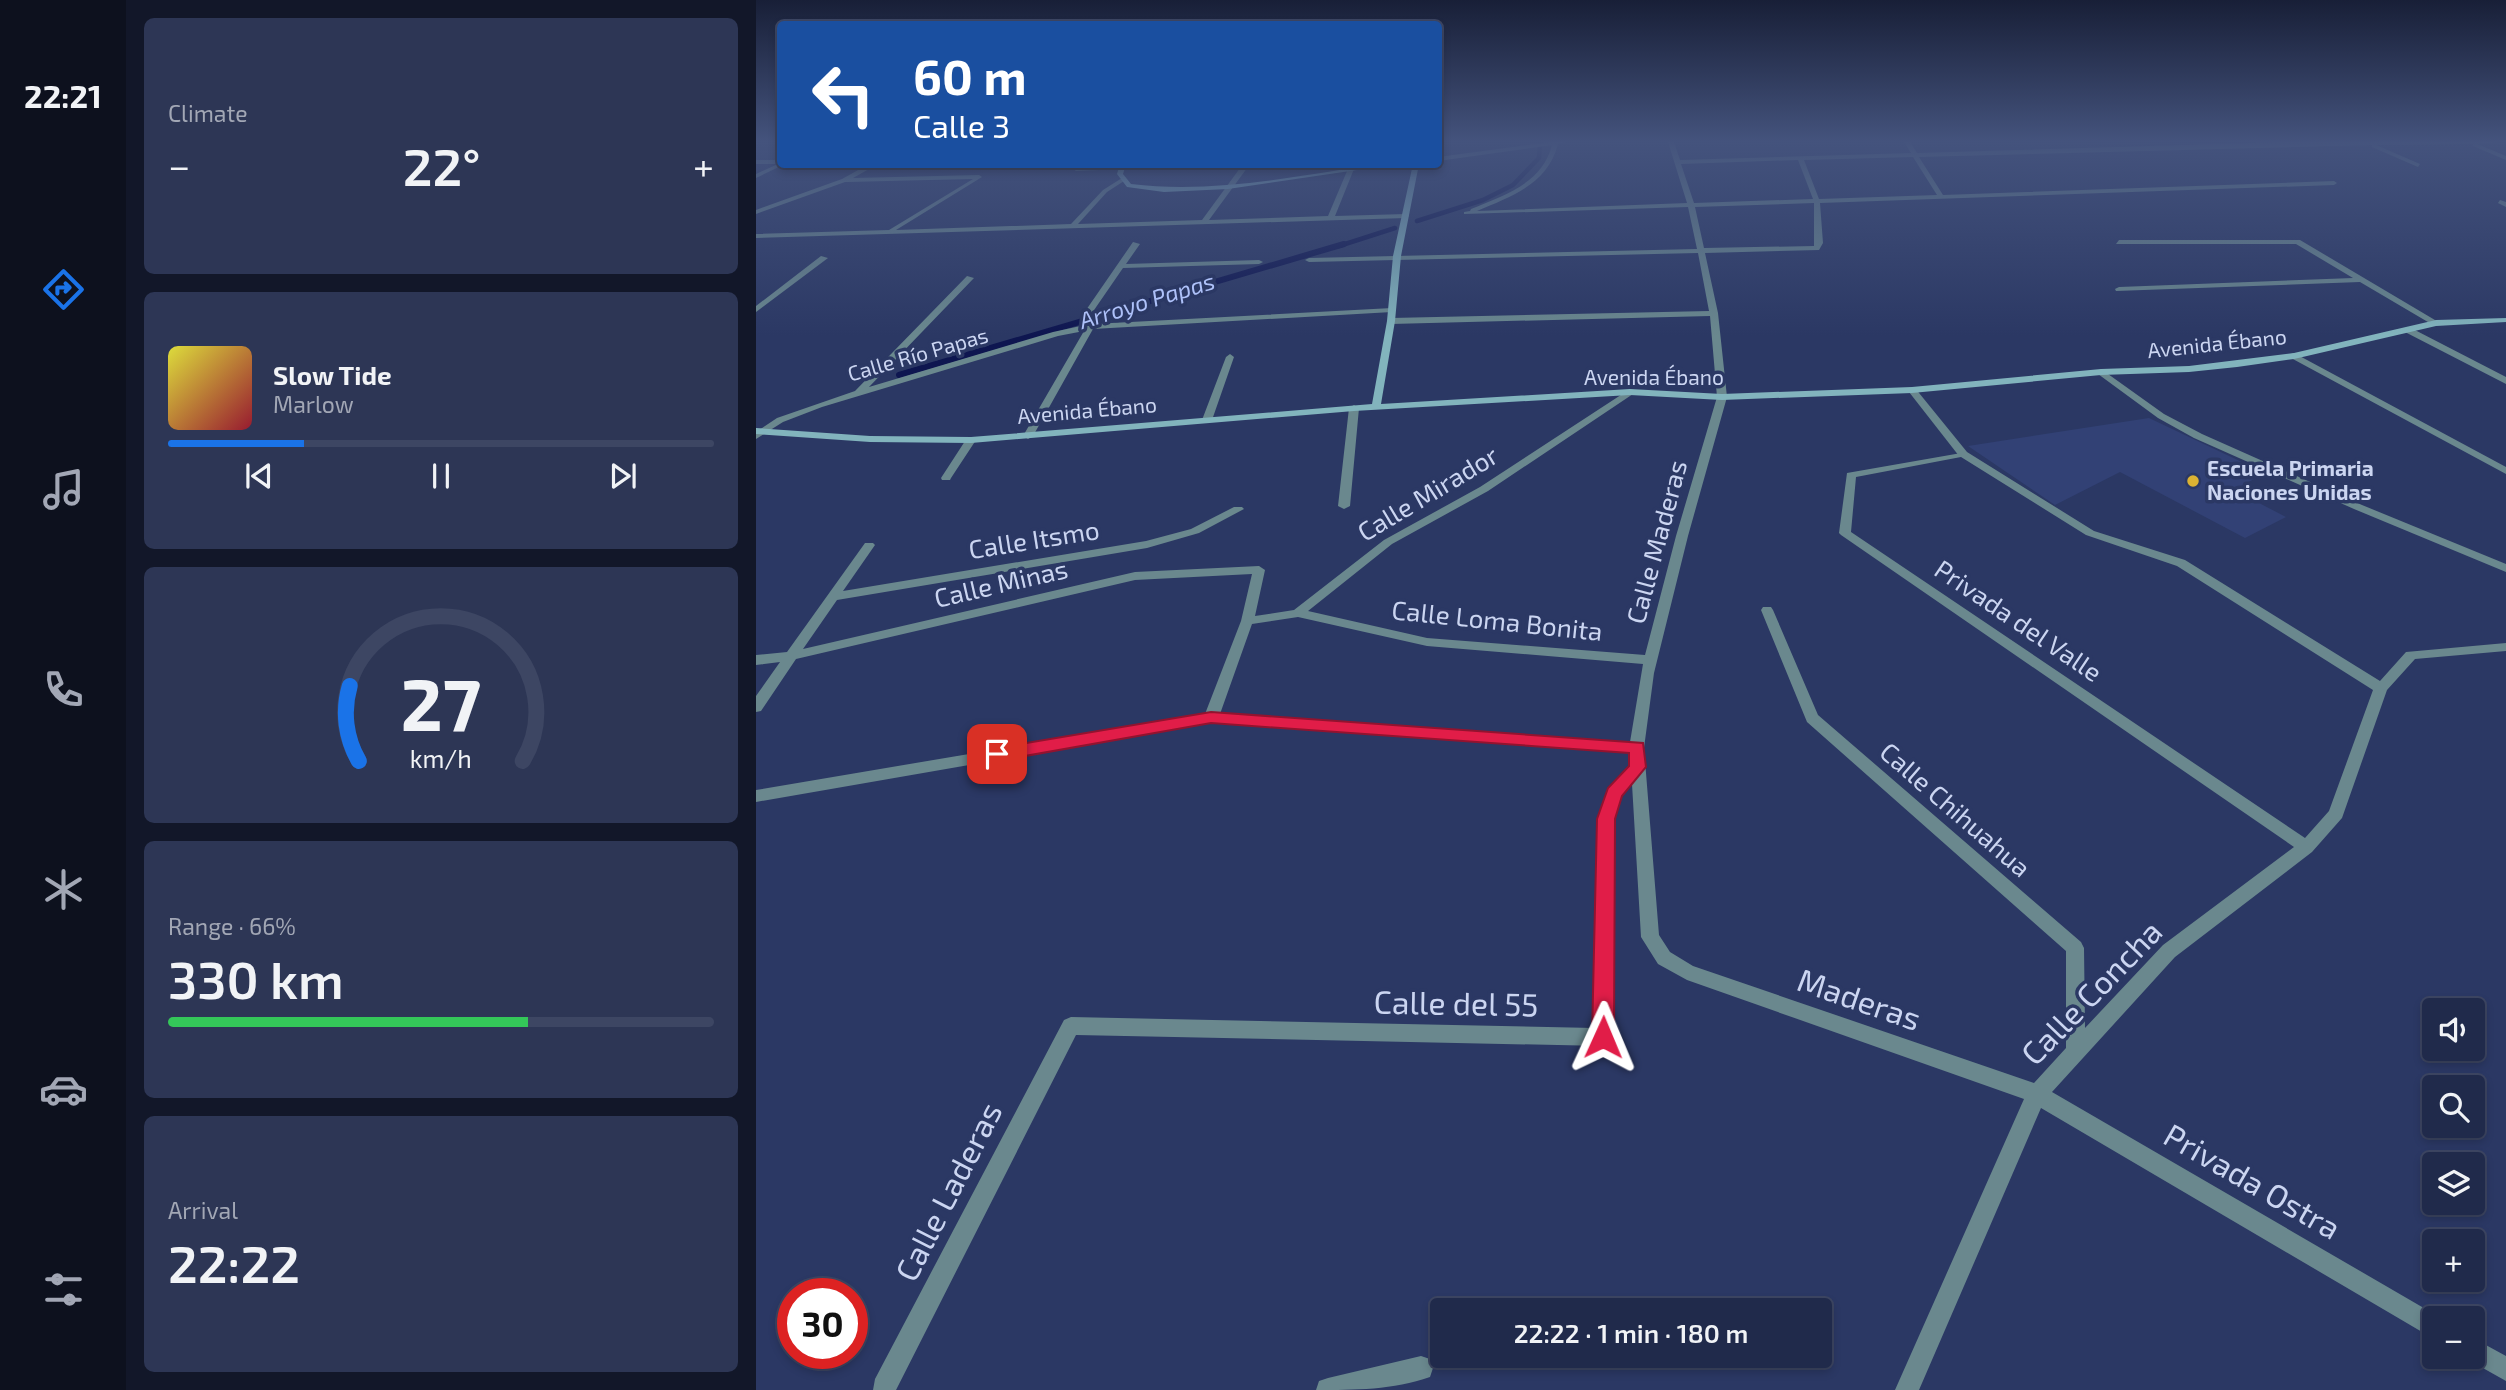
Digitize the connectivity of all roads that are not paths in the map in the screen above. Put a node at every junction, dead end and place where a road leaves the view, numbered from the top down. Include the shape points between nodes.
1 (929, 207) edge
2 (1090, 207) edge
3 (1214, 207) edge
4 (1335, 207) edge
5 (1408, 207) edge
6 (1479, 207) edge
7 (1638, 207) edge
8 (1691, 207) edge
9 (1817, 207) edge
10 (1406, 216) junction
11 (1330, 219) junction
12 (1204, 222) junction
13 (1071, 228) junction
14 (891, 230) junction
15 (756, 236) edge
16 (2119, 242) dead end
17 (1136, 244) dead end
18 (1700, 249) junction
19 (1397, 256) junction
20 (824, 258) dead end
21 (1309, 260) dead end
22 (1259, 262) dead end
23 (1123, 266) junction
24 (970, 278) dead end
25 (2360, 280) junction
26 (2119, 289) dead end
27 (756, 310) edge
28 (1392, 310) junction
29 (1714, 313) junction
30 (2506, 320) edge
31 (1391, 321) junction
32 (1088, 322) junction
33 (2436, 323) junction
34 (2408, 330) junction
35 (1230, 356) dead end
36 (2294, 356) junction
37 (2101, 372) junction
38 (2506, 381) edge
39 (1912, 390) junction
40 (859, 392) junction
41 (1630, 392) junction
42 (1722, 397) junction
43 (1377, 407) junction
44 (1354, 408) junction
45 (1207, 420) junction
46 (758, 433) edge
47 (1028, 436) junction
48 (971, 440) junction
49 (1963, 454) junction
50 (2506, 471) edge
51 (946, 478) dead end
52 (1344, 506) dead end
53 (1238, 509) dead end
54 (869, 545) dead end
55 (2506, 568) edge
56 (831, 597) junction
57 (1767, 610) dead end
58 (1298, 613) junction
59 (1247, 621) junction
60 (2506, 647) edge
61 (792, 656) junction
62 (756, 660) edge
63 (1651, 660) junction
64 (2381, 688) junction
65 (756, 707) edge
66 (1211, 718) junction
67 (1637, 748) junction
68 (1638, 767) junction
69 (756, 796) edge
70 (2306, 847) junction
71 (1664, 958) joint
72 (1071, 1026) joint
73 (2076, 1051) junction
74 (2037, 1094) junction
75 (2422, 1320) edge
76 (2485, 1357) edge
77 (1421, 1368) dead end
78 (2506, 1369) edge
79 (884, 1388) dead end
80 (1328, 1390) edge
81 (1907, 1390) edge

1 - 14 street
2 - 13 street
3 - 12 street
4 - 11 street
5 - 10 main road
6 - 7 street via 1466,213
8 - 18 street, Calle Maderas
9 - 18 street via 1816,248
10 - 11 street
10 - 19 main road
11 - 12 street
12 - 13 street
13 - 14 street
14 - 15 street
16 - 25 street via 2297,242
17 - 23 street
18 - 19 street
18 - 29 street, Calle Maderas
19 - 21 street
19 - 28 main road
20 - 27 street
22 - 23 street
23 - 32 street
24 - 40 street
25 - 26 street
25 - 33 street
28 - 31 main road
28 - 32 street, Calle Río Papas
29 - 31 street
29 - 42 street, Calle Maderas
30 - 33 main road, Avenida Ébano
31 - 43 main road
32 - 40 street, Calle Río Papas
32 - 47 street
33 - 34 main road, Avenida Ébano
34 - 36 main road, Avenida Ébano
34 - 38 street
35 - 45 street
36 - 37 main road, Avenida Ébano via 2189,369
36 - 50 street
37 - 39 main road, Avenida Ébano
37 - 55 street via 2161,416 2198,436
39 - 42 main road, Avenida Ébano
39 - 49 street
40 - 46 street, Calle Río Papas via 796,413
41 - 42 main road, Avenida Ébano
41 - 43 main road, Avenida Ébano
41 - 58 street, Calle Mirador via 1484,489 1388,542
42 - 63 street, Calle Maderas
43 - 44 main road, Avenida Ébano
44 - 45 main road, Avenida Ébano
44 - 52 street
45 - 47 main road, Avenida Ébano
46 - 48 main road, Avenida Ébano
47 - 48 main road, Avenida Ébano
48 - 51 street
49 - 64 street via 2090,533 2181,563
49 - 70 street, Privada del Valle via 1852,475 1845,533
53 - 56 street, Calle Itsmo via 1195,531 1147,544
54 - 56 street
56 - 61 street
57 - 73 street, Calle Chihuahua via 1812,718 2076,948
58 - 59 street, Calle Mirador
58 - 63 street, Calle Loma Bonita via 1427,642
59 - 61 street, Calle Minas via 1259,570 1135,576
59 - 66 street
60 - 64 street via 2411,655
61 - 62 street, Calle Minas
61 - 65 street
63 - 67 street, Calle Maderas
64 - 70 street, Calle Concha via 2336,814
66 - 67 street
66 - 69 street
67 - 68 street, Calle Maderas
68 - 71 street, Calle Maderas via 1650,937
68 - 72 street, Calle del 55 via 1614,793 1606,819 1603,1037
70 - 73 street, Calle Concha via 2169,951
71 - 74 street, Maderas via 1687,972
72 - 79 street, Calle Laderas
73 - 74 street, Calle Concha
74 - 75 street, Privada Ostra
74 - 81 street, Calle Concha
76 - 78 street
77 - 80 street

